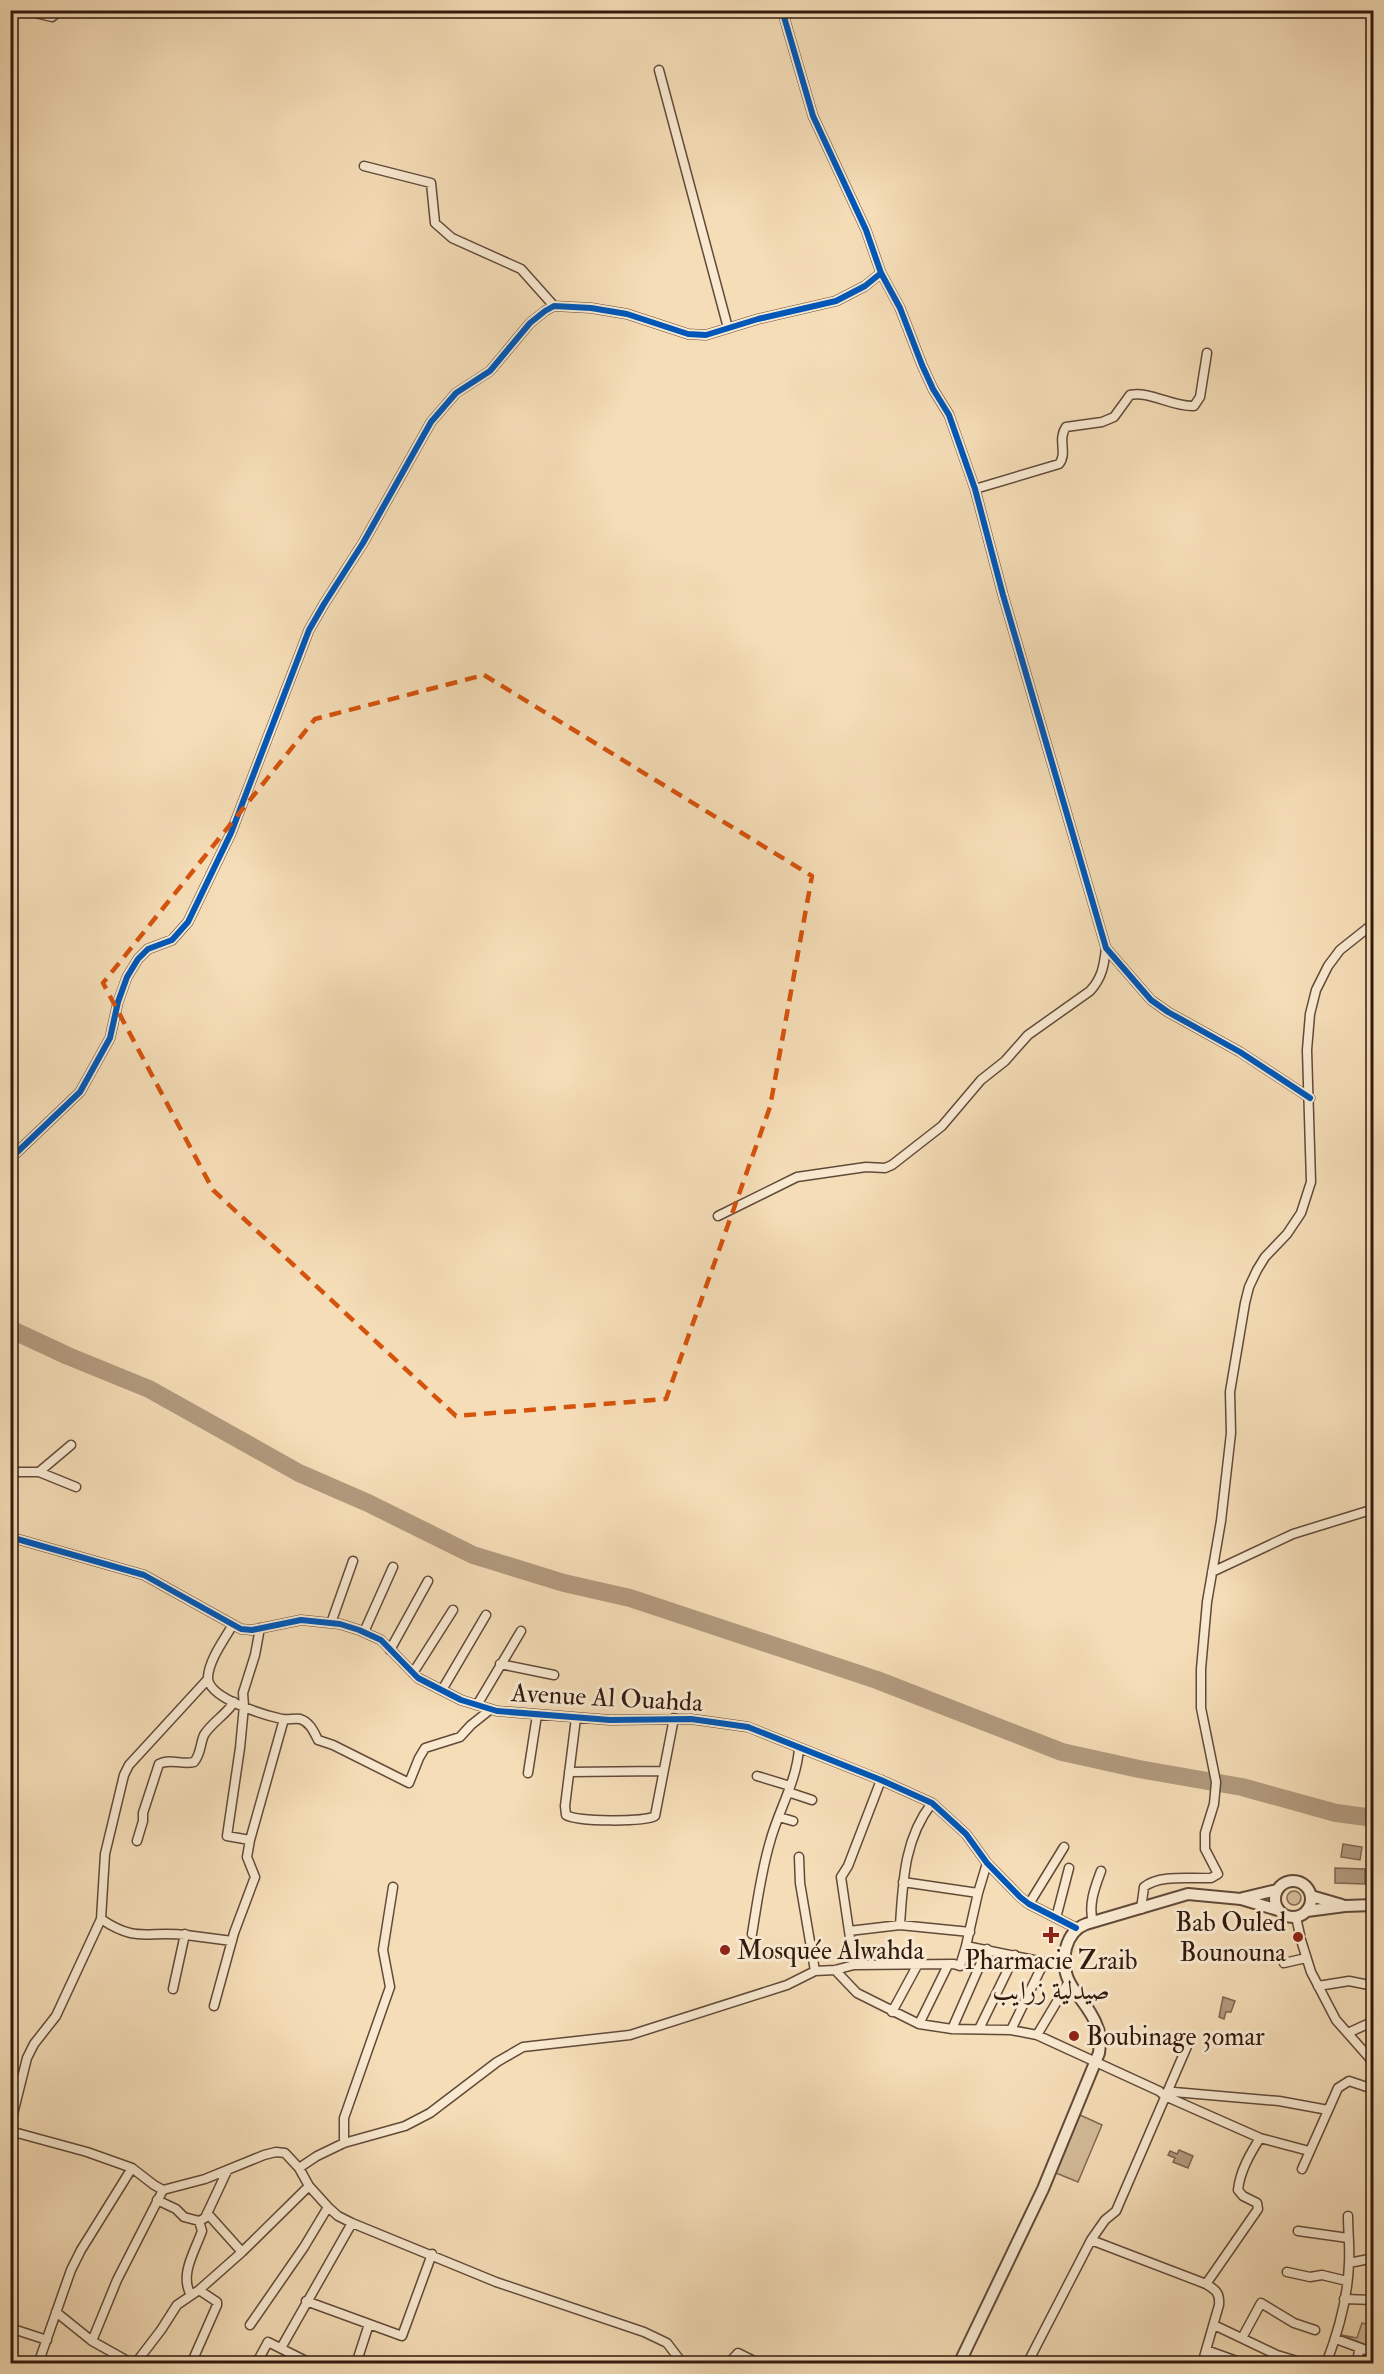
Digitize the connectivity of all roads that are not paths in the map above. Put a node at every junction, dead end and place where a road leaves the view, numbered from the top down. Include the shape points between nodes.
1 (23, 10) edge
2 (60, 10) edge
3 (782, 10) edge
4 (659, 70) dead end
5 (364, 166) dead end
6 (881, 273) junction
7 (554, 306) junction
8 (728, 328) junction
9 (1207, 353) dead end
10 (975, 489) junction
11 (1374, 923) edge
12 (1106, 948) junction
13 (1310, 1098) junction
14 (10, 1159) edge
15 (718, 1216) dead end
16 (70, 1445) dead end
17 (10, 1472) edge
18 (39, 1472) junction
19 (76, 1487) dead end
20 (1374, 1509) edge
21 (10, 1537) edge
22 (353, 1561) dead end
23 (393, 1567) dead end
24 (1212, 1572) junction
25 (428, 1581) dead end
26 (453, 1610) dead end
27 (486, 1615) dead end
28 (331, 1623) junction
29 (231, 1626) junction
30 (260, 1628) junction
31 (521, 1631) dead end
32 (364, 1632) junction
33 (390, 1650) junction
34 (500, 1664) junction
35 (413, 1673) junction
36 (554, 1675) dead end
37 (208, 1679) junction
38 (442, 1690) junction
39 (234, 1702) junction
40 (477, 1705) junction
41 (244, 1706) junction
42 (491, 1710) junction
43 (537, 1715) junction
44 (576, 1718) junction
45 (674, 1718) junction
46 (284, 1719) junction
47 (799, 1748) junction
48 (663, 1771) junction
49 (569, 1772) junction
50 (528, 1773) dead end
51 (757, 1776) dead end
52 (881, 1780) junction
53 (789, 1789) junction
54 (812, 1800) dead end
55 (932, 1803) junction
56 (778, 1817) junction
57 (793, 1821) dead end
58 (250, 1840) junction
59 (137, 1841) dead end
60 (1064, 1847) dead end
61 (799, 1857) dead end
62 (987, 1863) junction
63 (1069, 1868) dead end
64 (1101, 1871) dead end
65 (903, 1882) junction
66 (393, 1887) dead end
67 (1277, 1890) junction
68 (978, 1893) junction
69 (1311, 1896) junction
70 (1241, 1899) junction
71 (1029, 1904) junction
72 (1374, 1905) edge
73 (1345, 1906) junction
74 (1141, 1909) junction
75 (1278, 1910) junction
76 (1307, 1911) junction
77 (1056, 1917) junction
78 (1296, 1917) junction
79 (101, 1919) junction
80 (1093, 1922) junction
81 (900, 1925) junction
82 (1076, 1928) junction
83 (849, 1931) junction
84 (970, 1932) junction
85 (185, 1934) junction
86 (752, 1934) dead end
87 (232, 1941) junction
88 (966, 1946) junction
89 (987, 1949) junction
90 (1015, 1955) junction
91 (1306, 1958) junction
92 (1044, 1962) junction
93 (918, 1964) junction
94 (1064, 1964) junction
95 (1284, 1964) dead end
96 (854, 1965) junction
97 (948, 1965) junction
98 (835, 1970) junction
99 (815, 1971) junction
100 (1068, 1983) junction
101 (1318, 1986) junction
102 (1374, 1986) edge
103 (173, 1989) dead end
104 (213, 2006) dead end
105 (892, 2012) junction
106 (1374, 2021) edge
107 (919, 2024) junction
108 (980, 2028) junction
109 (952, 2029) junction
110 (1011, 2030) junction
111 (1348, 2033) junction
112 (1036, 2035) junction
113 (1188, 2044) dead end
114 (1096, 2061) junction
115 (1374, 2063) edge
116 (1374, 2084) edge
117 (1165, 2096) junction
118 (1328, 2110) junction
119 (10, 2126) edge
120 (10, 2130) edge
121 (1260, 2138) junction
122 (344, 2143) junction
123 (1309, 2151) junction
124 (132, 2168) junction
125 (299, 2168) junction
126 (1302, 2169) dead end
127 (226, 2171) junction
128 (309, 2186) junction
129 (163, 2190) junction
130 (157, 2200) junction
131 (328, 2207) junction
132 (207, 2213) junction
133 (1348, 2216) dead end
134 (199, 2221) junction
135 (352, 2223) junction
136 (1299, 2231) dead end
137 (1348, 2238) junction
138 (1091, 2240) junction
139 (242, 2252) junction
140 (432, 2254) junction
141 (1374, 2258) edge
142 (1349, 2262) junction
143 (1287, 2272) dead end
144 (1347, 2281) junction
145 (1206, 2284) junction
146 (195, 2292) junction
147 (1344, 2299) junction
148 (1374, 2300) edge
149 (306, 2301) junction
150 (56, 2312) junction
151 (369, 2324) junction
152 (250, 2325) dead end
153 (1214, 2325) junction
154 (10, 2328) edge
155 (1315, 2330) dead end
156 (1242, 2338) junction
157 (1336, 2339) junction
158 (46, 2340) junction
159 (92, 2341) junction
160 (281, 2348) junction
161 (1360, 2348) junction
162 (1206, 2350) junction
163 (1374, 2353) edge
164 (1276, 2359) edge
165 (303, 2362) edge
166 (41, 2363) edge
167 (134, 2364) edge
168 (191, 2364) edge
169 (256, 2364) edge
170 (315, 2364) edge
171 (356, 2364) edge
172 (683, 2364) edge
173 (728, 2364) edge
174 (760, 2364) edge
175 (959, 2364) edge
176 (1027, 2364) edge
177 (1202, 2364) edge
178 (1245, 2364) edge
179 (1307, 2364) edge
180 (1326, 2364) edge
181 (1356, 2364) edge

1 - 2 street via 52,16
3 - 6 street via 813,116 866,230
4 - 8 street
5 - 7 street via 431,183 435,223 452,238 521,269
6 - 8 street via 836,301
6 - 10 street via 900,308 933,389 949,415
7 - 8 street via 627,314 688,334 706,335
7 - 14 street via 530,323 490,371 456,393 431,422 309,630 231,833 188,922 172,940 138,959 118,1002 110,1038 80,1092
9 - 10 street via 1200,396 1194,406 1181,407 1130,395 1114,417 1066,427 1059,464
10 - 12 street
11 - 13 street via 1340,950 1316,990 1307,1050
12 - 13 street via 1151,1000
12 - 15 street via 1104,970 1090,992 1028,1035 981,1080 942,1126 892,1165 797,1177
13 - 24 street via 1312,1166 1307,1195 1296,1220 1257,1270 1245,1303 1230,1392 1231,1433
16 - 18 street
17 - 18 street
18 - 19 street
20 - 24 street via 1293,1534
21 - 29 street, Avenue Al Ouahda via 150,1577
22 - 28 street
23 - 32 street
24 - 74 street via 1201,1669 1201,1708 1216,1782 1205,1848 1218,1874 1211,1878 1150,1882 1144,1887
25 - 33 street
26 - 35 street
27 - 38 street
28 - 30 street, Avenue Al Ouahda via 301,1620
28 - 32 street, Avenue Al Ouahda
29 - 30 street, Avenue Al Ouahda
29 - 37 street
30 - 41 street via 243,1693
31 - 34 street
32 - 33 street, Avenue Al Ouahda via 381,1640
33 - 35 street, Avenue Al Ouahda
34 - 36 street
34 - 40 street
35 - 38 street, Avenue Al Ouahda
37 - 39 street via 220,1695
37 - 79 street via 124,1775 105,1854
38 - 40 street, Avenue Al Ouahda
39 - 41 street
39 - 59 street via 204,1735 194,1762 159,1764
40 - 42 street, Avenue Al Ouahda
41 - 46 street
41 - 58 street via 226,1836
42 - 43 street, Avenue Al Ouahda
42 - 46 street via 460,1737 425,1748 409,1783 318,1740 313,1728 301,1719
43 - 44 street, Avenue Al Ouahda
43 - 50 street
44 - 45 street, Avenue Al Ouahda
44 - 49 street
45 - 47 street, Avenue Al Ouahda via 748,1726
45 - 48 street
46 - 58 street
47 - 52 street, Avenue Al Ouahda
47 - 53 street
48 - 49 street
48 - 49 street via 657,1811 644,1819 570,1818 565,1806
51 - 53 street
52 - 55 street, Avenue Al Ouahda
52 - 83 street via 841,1877
53 - 54 street
53 - 56 street
55 - 62 street, Avenue Al Ouahda via 966,1834
55 - 65 street via 913,1834
56 - 57 street
56 - 86 street
58 - 87 street via 248,1861 255,1877
60 - 71 street
61 - 99 street
62 - 68 street
62 - 71 street, Avenue Al Ouahda
63 - 77 street
64 - 80 street via 1093,1894
65 - 68 street
65 - 81 street
66 - 122 street via 383,1950 390,1987 344,2118
67 - 69 street via 1285,1882 1296,1881 1306,1886
67 - 70 street
67 - 75 street
68 - 84 street
69 - 73 street
69 - 76 street
70 - 74 street via 1188,1894
70 - 75 street
71 - 77 street, Avenue Al Ouahda
72 - 73 street
73 - 76 street
74 - 80 street
75 - 78 street
76 - 78 street
77 - 82 street, Avenue Al Ouahda
78 - 91 street
79 - 85 street via 126,1934
79 - 119 street via 56,2016 27,2058
80 - 82 street
81 - 83 street
81 - 84 street
82 - 94 street via 1067,1944
83 - 96 street
84 - 88 street
85 - 87 street
85 - 103 street
87 - 104 street
88 - 89 street
88 - 97 street via 960,1966
89 - 90 street
89 - 109 street
90 - 92 street
90 - 108 street
91 - 95 street
91 - 101 street
92 - 94 street
92 - 110 street
93 - 96 street
93 - 97 street
93 - 105 street
94 - 100 street
96 - 98 street
97 - 107 street
98 - 99 street
98 - 105 street via 857,1993
99 - 122 street via 768,1992 630,2035 523,2047 496,2062 430,2113 405,2126
100 - 112 street
100 - 114 street via 1098,2029 1101,2039
101 - 102 street via 1349,1981
101 - 111 street via 1336,2020
105 - 107 street
106 - 111 street
107 - 109 street
108 - 109 street
108 - 110 street
110 - 112 street
111 - 115 street
112 - 114 street
113 - 117 street
114 - 117 street
114 - 175 street via 1039,2198
116 - 118 street via 1341,2084
117 - 118 street via 1174,2092 1278,2101
117 - 121 street
117 - 138 street via 1116,2211
118 - 123 street
120 - 124 street
121 - 123 street
121 - 145 street via 1249,2156 1238,2190 1258,2209
122 - 125 street
123 - 126 street
124 - 129 street
124 - 150 street via 81,2250
125 - 127 street via 286,2154 276,2152
125 - 128 street
127 - 129 street
127 - 132 street
128 - 131 street
128 - 139 street
129 - 130 street
130 - 134 street via 184,2217
130 - 159 street
131 - 135 street
131 - 152 street
132 - 134 street
132 - 139 street
133 - 137 street
134 - 146 street via 202,2231 186,2280
135 - 140 street
135 - 149 street
136 - 137 street
137 - 142 street
138 - 145 street
138 - 176 street
139 - 146 street
140 - 151 street via 402,2336
140 - 172 street via 496,2282 644,2332 667,2343
141 - 142 street
142 - 144 street
143 - 144 street
144 - 147 street
145 - 153 street via 1220,2297
146 - 167 street via 177,2305
146 - 168 street via 217,2302
147 - 148 street
147 - 157 street
149 - 151 street
149 - 160 street
150 - 158 street
150 - 159 street
151 - 171 street
153 - 156 street
153 - 162 street
154 - 158 street
155 - 156 street via 1294,2323 1261,2303
156 - 164 street
157 - 161 street
157 - 180 street
158 - 166 street
159 - 167 street
160 - 165 street
160 - 169 street via 268,2342
161 - 163 street
161 - 181 street
162 - 177 street
162 - 178 street
164 - 179 street
165 - 170 street
173 - 174 street via 738,2352

